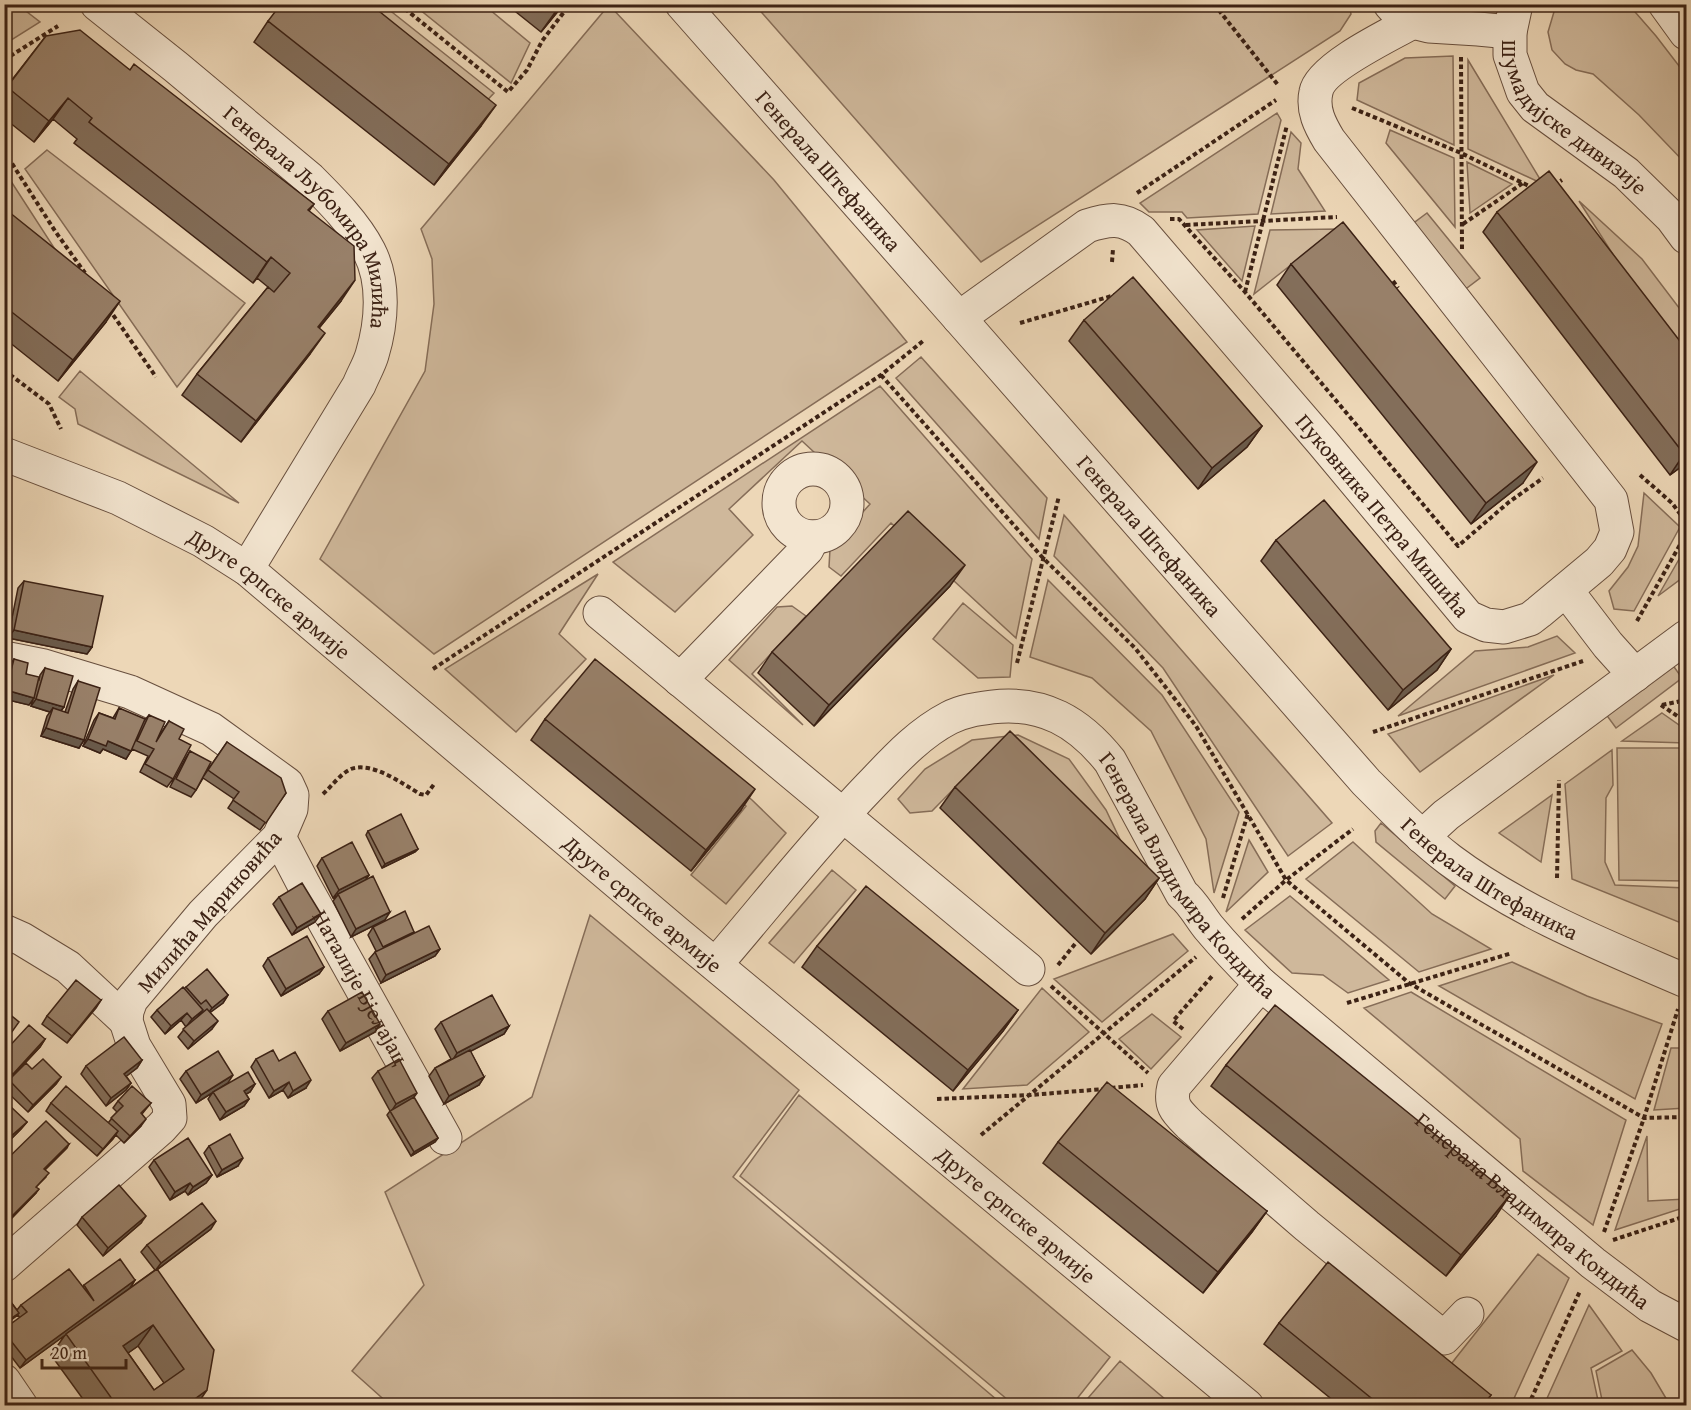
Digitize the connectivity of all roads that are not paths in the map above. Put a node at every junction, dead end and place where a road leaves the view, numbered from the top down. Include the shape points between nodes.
1 (97, 4) edge
2 (682, 4) edge
3 (1665, 4) edge
4 (1401, 14) edge
5 (1513, 18) edge
6 (1686, 33) edge
7 (1686, 237) edge
8 (959, 318) junction
9 (4, 454) edge
10 (813, 537) dead end
11 (247, 569) junction
12 (1566, 590) junction
13 (600, 613) dead end
14 (1686, 637) edge
15 (4, 658) edge
16 (1635, 675) junction
17 (680, 680) junction
18 (842, 815) junction
19 (279, 837) junction
20 (1422, 837) junction
21 (4, 931) edge
22 (716, 964) junction
23 (1042, 974) road end
24 (1686, 981) edge
25 (1261, 984) junction
26 (126, 1021) junction
27 (445, 1138) dead end
28 (4, 1265) edge
29 (1467, 1314) dead end
30 (1681, 1314) edge
31 (4, 1381) edge
32 (21, 1406) edge
33 (1247, 1406) edge

1 - 11 street, Генерала Љубомира Милића via 310,179 358,234 377,271 380,310 372,356 359,385
2 - 8 street, Генерала Штефаника
3 - 6 street
4 - 5 street, Шумадијске дивизије via 1429,26 1478,28
4 - 12 street, Пуковника Петра Мишића via 1363,49 1324,77 1316,90 1318,122 1611,500 1617,532 1610,549
5 - 7 street, Шумадијске дивизије via 1510,55 1523,92 1535,107 1626,173
8 - 12 street, Пуковника Петра Мишића via 1088,225 1105,220 1131,224 1149,240 1468,617 1504,627 1530,620
8 - 20 street, Генерала Штефаника via 1366,782
9 - 11 street, Друге српске армије via 118,498 203,541
10 - 17 street via 807,549
11 - 22 street, Друге српске армије
12 - 16 street
13 - 17 street
14 - 16 street
15 - 19 street, Милића Мариновића via 130,692 211,729 287,784 292,795 291,809
16 - 20 street
17 - 18 street
18 - 22 street, Генерала Владимира Кондића
18 - 23 street
18 - 25 street, Генерала Владимира Кондића via 900,755 949,718 972,710 1009,706 1030,707 1054,715 1100,748 1182,894
19 - 26 street, Милића Мариновића via 203,914 131,1000
19 - 27 street, Наталије Бјелајац
20 - 24 street, Генерала Штефаника via 1495,890 1529,909
21 - 26 street via 68,967
22 - 33 street, Друге српске армије
25 - 29 street via 1174,1086 1175,1110 1298,1219 1444,1338
25 - 30 street, Генерала Владимира Кондића via 1593,1263 1650,1306
26 - 28 street via 134,1046 170,1104 170,1118
31 - 32 street

